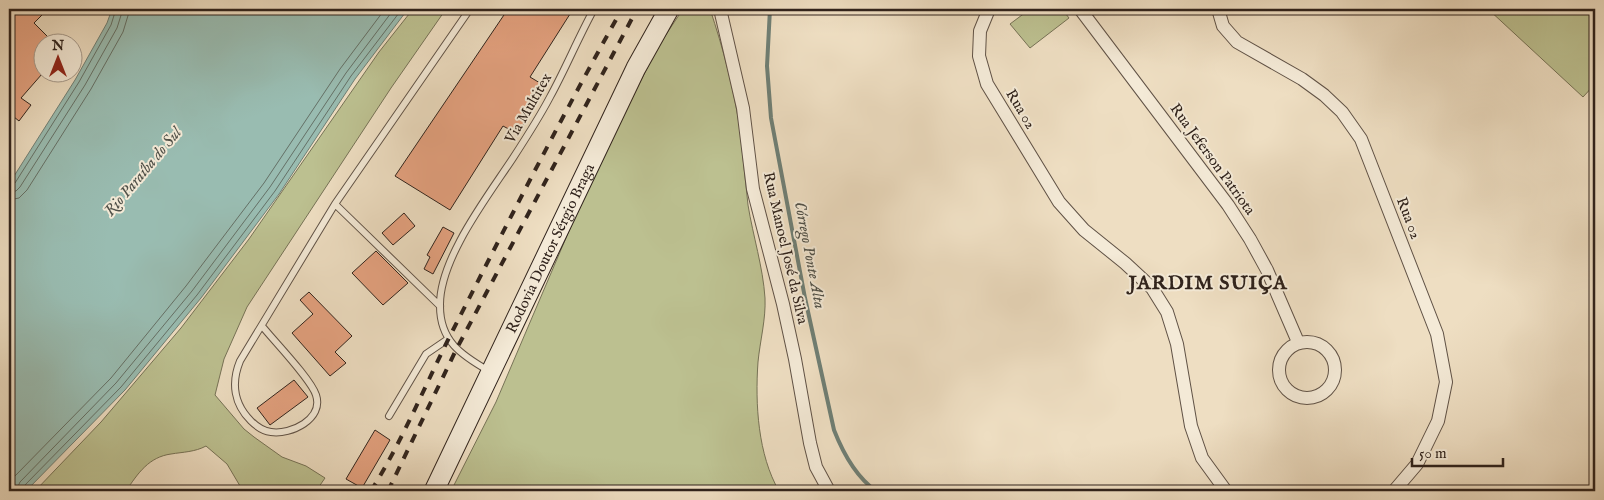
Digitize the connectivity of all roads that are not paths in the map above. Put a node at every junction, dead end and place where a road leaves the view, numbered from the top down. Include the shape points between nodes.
1 (470, 9) edge
2 (594, 9) edge
3 (669, 9) edge
4 (720, 9) edge
5 (989, 9) edge
6 (1080, 9) edge
7 (1218, 9) edge
8 (335, 204) junction
9 (440, 306) junction
10 (262, 326) junction
11 (448, 339) junction
12 (1298, 342) junction
13 (490, 372) junction
14 (389, 416) dead end
15 (434, 491) edge
16 (829, 491) edge
17 (1226, 491) edge
18 (1394, 491) edge

1 - 8 lane
2 - 9 lane, Via Multitex via 550,97 475,215 453,257 444,280
3 - 13 main road, Rodovia Doutor Sérgio Braga via 636,68
4 - 16 street, Rua Manoel José da Silva via 743,108 753,189 783,304 810,443 816,467
5 - 17 street, Rua 02 via 980,31 979,56 987,84 1059,202 1084,230 1152,288 1167,312 1177,344 1190,426 1202,458
6 - 12 street, Rua Jeferson Patriota via 1237,218 1267,270
7 - 18 street, Rua 02 via 1223,26 1237,42 1324,95 1342,112 1361,139 1437,334 1446,382 1438,421 1417,464
8 - 9 lane
8 - 10 lane
9 - 11 lane
10 - 10 lane via 238,367 234,385 237,399 245,414 258,427 270,432 287,431 315,414 316,395
11 - 13 lane via 456,350
11 - 14 lane via 426,354
12 - 12 street via 1326,348 1335,364 1335,374 1327,390 1310,398 1292,394 1280,380 1280,361 1284,353
13 - 15 main road, Rodovia Doutor Sérgio Braga

